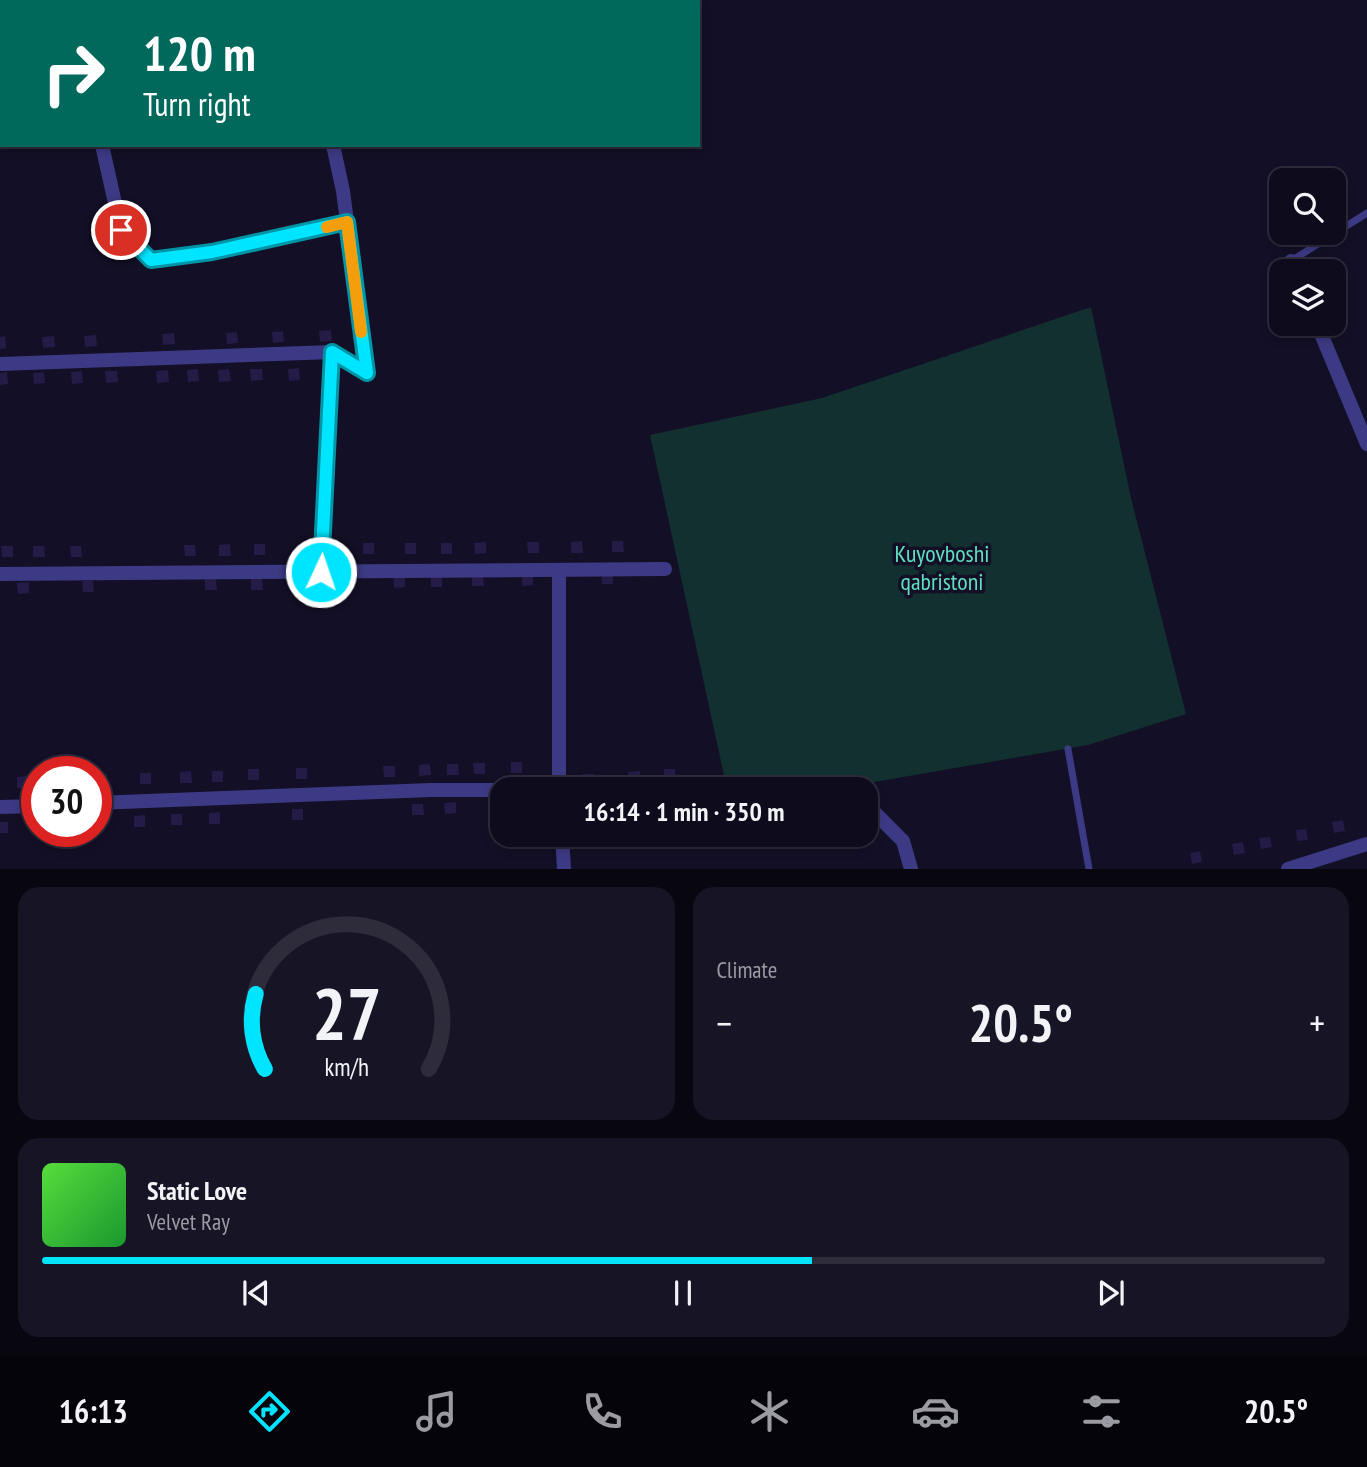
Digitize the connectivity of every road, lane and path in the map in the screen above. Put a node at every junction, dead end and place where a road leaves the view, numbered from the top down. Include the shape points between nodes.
1 (102, 147) edge
2 (333, 147) edge
3 (1367, 213) edge
4 (347, 222) junction
5 (1303, 259) edge
6 (1322, 336) edge
7 (332, 352) junction
8 (0, 364) edge
9 (1367, 444) edge
10 (665, 569) dead end
11 (559, 570) junction
12 (321, 572) junction
13 (0, 574) edge
14 (1068, 749) dead end
15 (559, 777) edge
16 (490, 790) edge
17 (0, 793) edge
18 (112, 802) edge
19 (21, 806) edge
20 (0, 807) edge
21 (878, 816) edge
22 (1367, 844) edge
23 (563, 847) edge
24 (564, 869) edge
25 (911, 869) edge
26 (1089, 869) edge
27 (1288, 869) edge

1 - 4 street via 121,230 151,260 212,252
2 - 4 street
3 - 5 lane
4 - 7 street via 367,373
6 - 9 street
7 - 8 street
7 - 12 street
10 - 11 street
11 - 12 street
11 - 15 street
12 - 13 street
14 - 26 lane
16 - 18 street
17 - 20 street
19 - 20 street
21 - 25 street via 902,841
22 - 27 street
23 - 24 street

